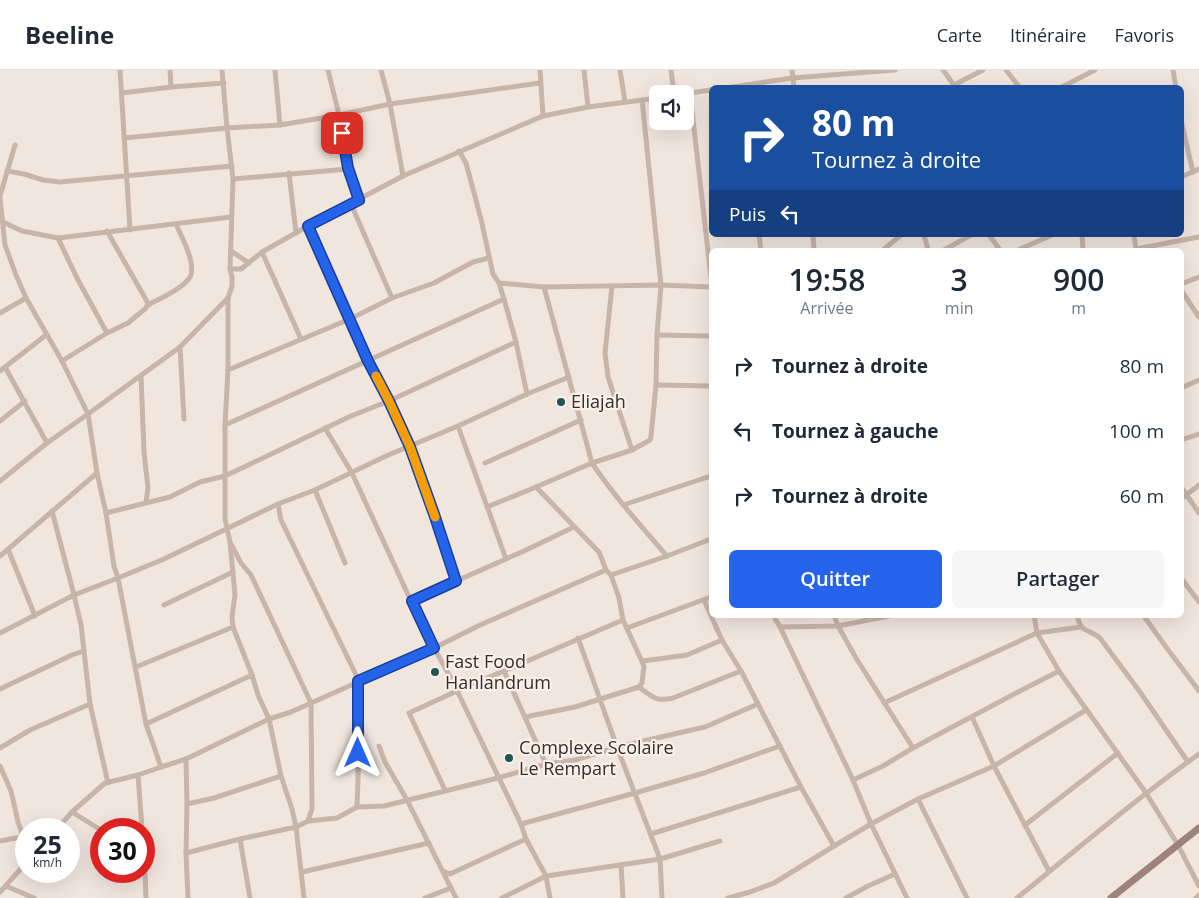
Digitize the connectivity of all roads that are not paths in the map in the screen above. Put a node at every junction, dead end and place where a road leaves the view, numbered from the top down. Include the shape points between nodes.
1 (119, 70) edge
2 (170, 70) edge
3 (222, 70) edge
4 (276, 70) edge
5 (328, 70) edge
6 (381, 70) edge
7 (540, 70) edge
8 (584, 70) edge
9 (620, 70) edge
10 (670, 70) edge
11 (792, 70) edge
12 (895, 70) edge
13 (943, 70) edge
14 (983, 70) edge
15 (1006, 70) edge
16 (1095, 70) edge
17 (1174, 70) edge
18 (792, 78) junction
19 (224, 83) junction
20 (540, 83) junction
21 (672, 85) edge
22 (750, 85) edge
23 (793, 85) edge
24 (954, 85) edge
25 (957, 85) edge
26 (1018, 85) edge
27 (1066, 85) edge
28 (1175, 85) edge
29 (171, 87) junction
30 (709, 90) edge
31 (694, 92) edge
32 (122, 93) junction
33 (649, 99) edge
34 (642, 100) junction
35 (626, 102) junction
36 (390, 104) junction
37 (588, 107) junction
38 (339, 115) junction
39 (542, 116) junction
40 (280, 125) junction
41 (227, 128) junction
42 (694, 128) edge
43 (1184, 133) edge
44 (124, 138) junction
45 (15, 145) dead end
46 (459, 151) junction
47 (232, 166) junction
48 (348, 168) junction
49 (1199, 170) edge
50 (7, 171) junction
51 (1193, 172) junction
52 (289, 173) junction
53 (126, 175) junction
54 (403, 176) junction
55 (1184, 176) edge
56 (233, 179) junction
57 (0, 197) edge
58 (359, 200) junction
59 (351, 204) junction
60 (231, 218) junction
61 (3, 222) junction
62 (176, 224) junction
63 (308, 226) junction
64 (130, 230) junction
65 (107, 232) junction
66 (296, 234) junction
67 (899, 237) edge
68 (967, 237) edge
69 (990, 237) edge
70 (1047, 237) edge
71 (1199, 237) edge
72 (58, 238) junction
73 (885, 248) edge
74 (948, 248) edge
75 (999, 248) edge
76 (1023, 248) edge
77 (1141, 248) edge
78 (231, 251) junction
79 (262, 252) junction
80 (490, 258) junction
81 (709, 260) edge
82 (249, 263) junction
83 (230, 270) junction
84 (1199, 277) edge
85 (499, 283) junction
86 (1184, 283) edge
87 (661, 285) junction
88 (612, 286) junction
89 (544, 287) junction
90 (709, 287) edge
91 (1184, 294) edge
92 (26, 298) junction
93 (228, 298) junction
94 (392, 298) junction
95 (504, 299) junction
96 (149, 304) junction
97 (0, 313) edge
98 (1199, 317) edge
99 (350, 319) junction
100 (107, 333) junction
101 (46, 335) junction
102 (657, 335) junction
103 (709, 336) edge
104 (301, 339) junction
105 (516, 342) junction
106 (180, 347) junction
107 (62, 361) junction
108 (368, 361) junction
109 (2, 369) edge
110 (228, 370) junction
111 (141, 376) junction
112 (569, 378) junction
113 (1199, 380) edge
114 (656, 385) junction
115 (709, 386) edge
116 (1184, 387) edge
117 (527, 394) junction
118 (24, 401) junction
119 (389, 401) junction
120 (88, 414) junction
121 (184, 419) dead end
122 (581, 420) junction
123 (0, 421) edge
124 (225, 425) junction
125 (458, 426) junction
126 (326, 428) junction
127 (1199, 434) edge
128 (1184, 439) edge
129 (47, 443) junction
130 (410, 447) junction
131 (632, 450) junction
132 (485, 463) dead end
133 (592, 463) junction
134 (97, 473) junction
135 (352, 473) junction
136 (225, 476) junction
137 (709, 477) edge
138 (0, 482) edge
139 (1199, 485) edge
140 (536, 487) junction
141 (315, 490) junction
142 (1184, 492) edge
143 (1186, 494) junction
144 (146, 502) junction
145 (278, 504) junction
146 (623, 505) junction
147 (487, 507) junction
148 (52, 511) junction
149 (106, 513) junction
150 (1199, 513) edge
151 (574, 527) junction
152 (228, 529) junction
153 (709, 539) edge
154 (230, 542) junction
155 (8, 550) junction
156 (0, 556) edge
157 (668, 556) junction
158 (506, 559) junction
159 (345, 563) dead end
160 (606, 570) junction
161 (233, 572) junction
162 (611, 575) junction
163 (118, 578) junction
164 (456, 581) junction
165 (1184, 582) edge
166 (74, 595) junction
167 (709, 598) edge
168 (704, 600) junction
169 (412, 601) junction
170 (1199, 602) edge
171 (164, 605) dead end
172 (709, 611) edge
173 (35, 616) junction
174 (712, 618) edge
175 (775, 618) edge
176 (835, 618) edge
177 (879, 618) edge
178 (1034, 618) edge
179 (1078, 618) edge
180 (1145, 618) edge
181 (623, 620) junction
182 (838, 626) junction
183 (233, 627) junction
184 (780, 627) junction
185 (1081, 627) junction
186 (627, 628) junction
187 (0, 633) edge
188 (1037, 633) junction
189 (578, 638) junction
190 (722, 640) junction
191 (434, 648) junction
192 (84, 651) junction
193 (643, 661) junction
194 (136, 666) junction
195 (504, 671) junction
196 (741, 671) junction
197 (1059, 672) junction
198 (252, 675) junction
199 (358, 681) junction
200 (639, 687) junction
201 (0, 689) edge
202 (457, 691) junction
203 (1199, 691) edge
204 (601, 700) junction
205 (311, 703) junction
206 (884, 703) junction
207 (90, 704) junction
208 (758, 704) junction
209 (1086, 710) junction
210 (525, 717) junction
211 (972, 718) junction
212 (269, 719) junction
213 (146, 724) junction
214 (379, 746) dead end
215 (780, 746) junction
216 (0, 748) edge
217 (617, 748) junction
218 (913, 748) junction
219 (1118, 753) junction
220 (1199, 754) edge
221 (186, 760) junction
222 (1188, 762) junction
223 (546, 764) junction
224 (0, 766) edge
225 (994, 766) junction
226 (161, 767) junction
227 (138, 775) junction
228 (280, 776) junction
229 (498, 778) junction
230 (853, 780) junction
231 (108, 783) junction
232 (802, 787) junction
233 (445, 790) junction
234 (635, 793) junction
235 (1146, 793) junction
236 (407, 800) junction
237 (918, 800) junction
238 (187, 804) junction
239 (357, 807) junction
240 (72, 812) junction
241 (17, 818) edge
242 (67, 818) edge
243 (141, 818) edge
244 (308, 821) junction
245 (90, 823) edge
246 (521, 824) junction
247 (871, 824) junction
248 (1025, 825) junction
249 (296, 827) junction
250 (1199, 828) edge
251 (651, 834) junction
252 (15, 838) edge
253 (240, 839) junction
254 (526, 839) junction
255 (0, 841) edge
256 (720, 842) dead end
257 (428, 843) junction
258 (1178, 845) junction
259 (834, 846) junction
260 (186, 853) junction
261 (660, 858) junction
262 (621, 865) junction
263 (443, 871) junction
264 (1050, 871) junction
265 (302, 872) junction
266 (895, 874) junction
267 (15, 876) edge
268 (546, 876) junction
269 (145, 883) edge
270 (6, 886) junction
271 (1199, 886) edge
272 (451, 888) junction
273 (0, 892) edge
274 (1199, 895) edge
275 (34, 898) edge
276 (146, 898) edge
277 (188, 898) edge
278 (250, 898) edge
279 (304, 898) edge
280 (425, 898) edge
281 (456, 898) edge
282 (502, 898) edge
283 (550, 898) edge
284 (623, 898) edge
285 (662, 898) edge
286 (728, 898) edge
287 (846, 898) edge
288 (907, 898) edge
289 (967, 898) edge
290 (1017, 898) edge
291 (1111, 898) edge
292 (1196, 898) edge

1 - 32 street
2 - 29 street
3 - 19 street
4 - 40 street
5 - 38 street
6 - 36 street
7 - 20 street
8 - 37 street
9 - 35 street
10 - 21 street
11 - 18 street
12 - 18 street
13 - 24 street
14 - 25 street
15 - 26 street
16 - 27 street
17 - 28 street
18 - 22 street
18 - 23 street
19 - 29 street
19 - 41 street
20 - 36 street
20 - 39 street
29 - 32 street
30 - 31 street
32 - 44 street
33 - 34 street
34 - 35 street
34 - 87 street
35 - 37 street
36 - 38 street
36 - 54 street
37 - 39 street
38 - 40 street
38 - 48 street
39 - 46 street
40 - 41 street
41 - 44 street
41 - 47 street
42 - 81 street
43 - 51 street
44 - 53 street
45 - 50 street
46 - 54 street
46 - 80 street via 466,163
47 - 53 street
47 - 56 street
48 - 52 street
48 - 58 street
49 - 51 street
50 - 53 street via 60,182
50 - 57 street
51 - 55 street
52 - 56 street
52 - 66 street
53 - 64 street
54 - 58 street
56 - 60 street
57 - 61 street
58 - 59 street
59 - 63 street
59 - 94 street
60 - 62 street
60 - 78 street
61 - 72 street via 22,231
61 - 92 street via 7,252
62 - 64 street
62 - 96 street via 188,252 190,277 178,290
63 - 66 street
63 - 99 street
64 - 65 street
65 - 72 street
65 - 96 street
66 - 79 street
67 - 73 street
68 - 74 street
69 - 75 street
70 - 76 street
71 - 77 street
72 - 100 street
78 - 82 street
78 - 83 street
79 - 82 street
79 - 104 street
80 - 85 street via 493,274
80 - 94 street via 473,262 434,283
82 - 83 street via 242,269
83 - 93 street via 232,286
84 - 86 street
85 - 89 street
85 - 95 street
87 - 88 street
87 - 90 street
87 - 102 street
88 - 89 street
88 - 131 street via 606,365
89 - 112 street
91 - 98 street
92 - 97 street
92 - 101 street
93 - 106 street
93 - 110 street
94 - 99 street
95 - 105 street
95 - 108 street
96 - 100 street via 128,323
99 - 104 street
99 - 108 street
100 - 107 street
101 - 107 street
101 - 109 street
102 - 103 street
102 - 114 street
104 - 110 street
105 - 117 street
105 - 119 street
106 - 111 street
106 - 121 street
107 - 120 street
108 - 119 street
108 - 124 street
109 - 118 street
110 - 124 street
111 - 120 street
111 - 144 street via 148,488
112 - 117 street
112 - 122 street
113 - 116 street
114 - 115 street
114 - 131 street via 652,436
117 - 125 street
118 - 123 street
118 - 129 street
119 - 126 street
119 - 130 street
120 - 129 street
120 - 134 street
122 - 132 street
122 - 133 street
124 - 136 street
125 - 130 street
125 - 147 street
126 - 135 street
126 - 136 street
127 - 128 street
129 - 138 street
130 - 135 street
130 - 164 street
131 - 133 street
133 - 140 street
133 - 146 street
134 - 148 street
134 - 149 street
135 - 141 street
135 - 169 street
136 - 144 street via 200,482 170,497
136 - 152 street via 224,508
137 - 146 street
139 - 143 street
140 - 147 street
140 - 151 street
141 - 145 street
141 - 159 street
142 - 143 street
143 - 150 street
144 - 149 street
145 - 152 street
145 - 199 street via 281,520
146 - 157 street
147 - 158 street
148 - 155 street
148 - 166 street
149 - 163 street
151 - 158 street
151 - 160 street via 599,552
152 - 154 street
152 - 163 street
153 - 157 street
154 - 161 street
154 - 205 street via 251,575
155 - 156 street
155 - 173 street
157 - 162 street
158 - 164 street
160 - 162 street
160 - 191 street
161 - 171 street
161 - 183 street
162 - 181 street
163 - 166 street
163 - 194 street
164 - 169 street
165 - 170 street
166 - 173 street
166 - 192 street
167 - 168 street
168 - 172 street
168 - 186 street
169 - 191 street
173 - 187 street
174 - 190 street
175 - 184 street
176 - 182 street
177 - 182 street
178 - 188 street
179 - 185 street
180 - 203 street
181 - 186 street
181 - 189 street
182 - 184 street
182 - 206 street
183 - 194 street
183 - 198 street
184 - 230 street
185 - 188 street
185 - 222 street via 1100,638
186 - 193 street
188 - 197 street
188 - 206 street
189 - 195 street
189 - 204 street
190 - 193 street via 687,655
190 - 196 street
191 - 199 street
191 - 202 street
192 - 201 street
192 - 207 street
193 - 200 street
194 - 213 street
195 - 202 street
195 - 210 street
196 - 200 street via 663,700 653,698
196 - 208 street
197 - 209 street
197 - 211 street
198 - 212 street
198 - 213 street
199 - 205 street
199 - 239 street
200 - 204 street
202 - 229 street
202 - 233 street via 409,713
204 - 210 street
204 - 217 street
205 - 212 street
205 - 244 street via 312,809
206 - 218 street
207 - 216 street via 30,730
207 - 231 street
208 - 215 street
208 - 217 street via 705,727
209 - 219 street
209 - 225 street
210 - 223 street
211 - 218 street
211 - 225 street
212 - 221 street
212 - 228 street
213 - 226 street
214 - 236 street
215 - 232 street
215 - 234 street
217 - 223 street
217 - 234 street
218 - 230 street
219 - 235 street
219 - 248 street
220 - 222 street
221 - 226 street
221 - 238 street
222 - 235 street
223 - 229 street
224 - 241 street via 11,791
225 - 237 street
225 - 248 street
226 - 227 street
227 - 231 street
227 - 243 street
228 - 238 street
228 - 249 street
229 - 233 street
229 - 246 street
230 - 247 street
231 - 240 street
232 - 251 street
232 - 259 street
233 - 236 street
234 - 246 street
234 - 251 street
235 - 258 street
235 - 264 street
236 - 239 street via 384,806
236 - 257 street
237 - 247 street
237 - 289 street
238 - 260 street
239 - 244 street via 337,818
240 - 242 street
240 - 245 street
244 - 249 street
246 - 254 street
247 - 259 street
247 - 266 street
248 - 264 street
249 - 253 street
249 - 265 street
250 - 258 main road
251 - 261 street
252 - 255 street
253 - 260 street
253 - 278 street
254 - 263 street via 450,874
254 - 268 street
256 - 261 street
257 - 263 street
257 - 265 street
258 - 271 street
258 - 291 main road
259 - 286 street via 774,883
260 - 277 street
261 - 262 street
261 - 285 street
262 - 268 street
262 - 284 street
263 - 272 street
264 - 290 street
265 - 279 street
266 - 287 street
266 - 288 street
267 - 270 street
268 - 282 street
268 - 283 street
269 - 276 street
270 - 273 street
270 - 275 street
272 - 280 street
272 - 281 street
274 - 292 street

